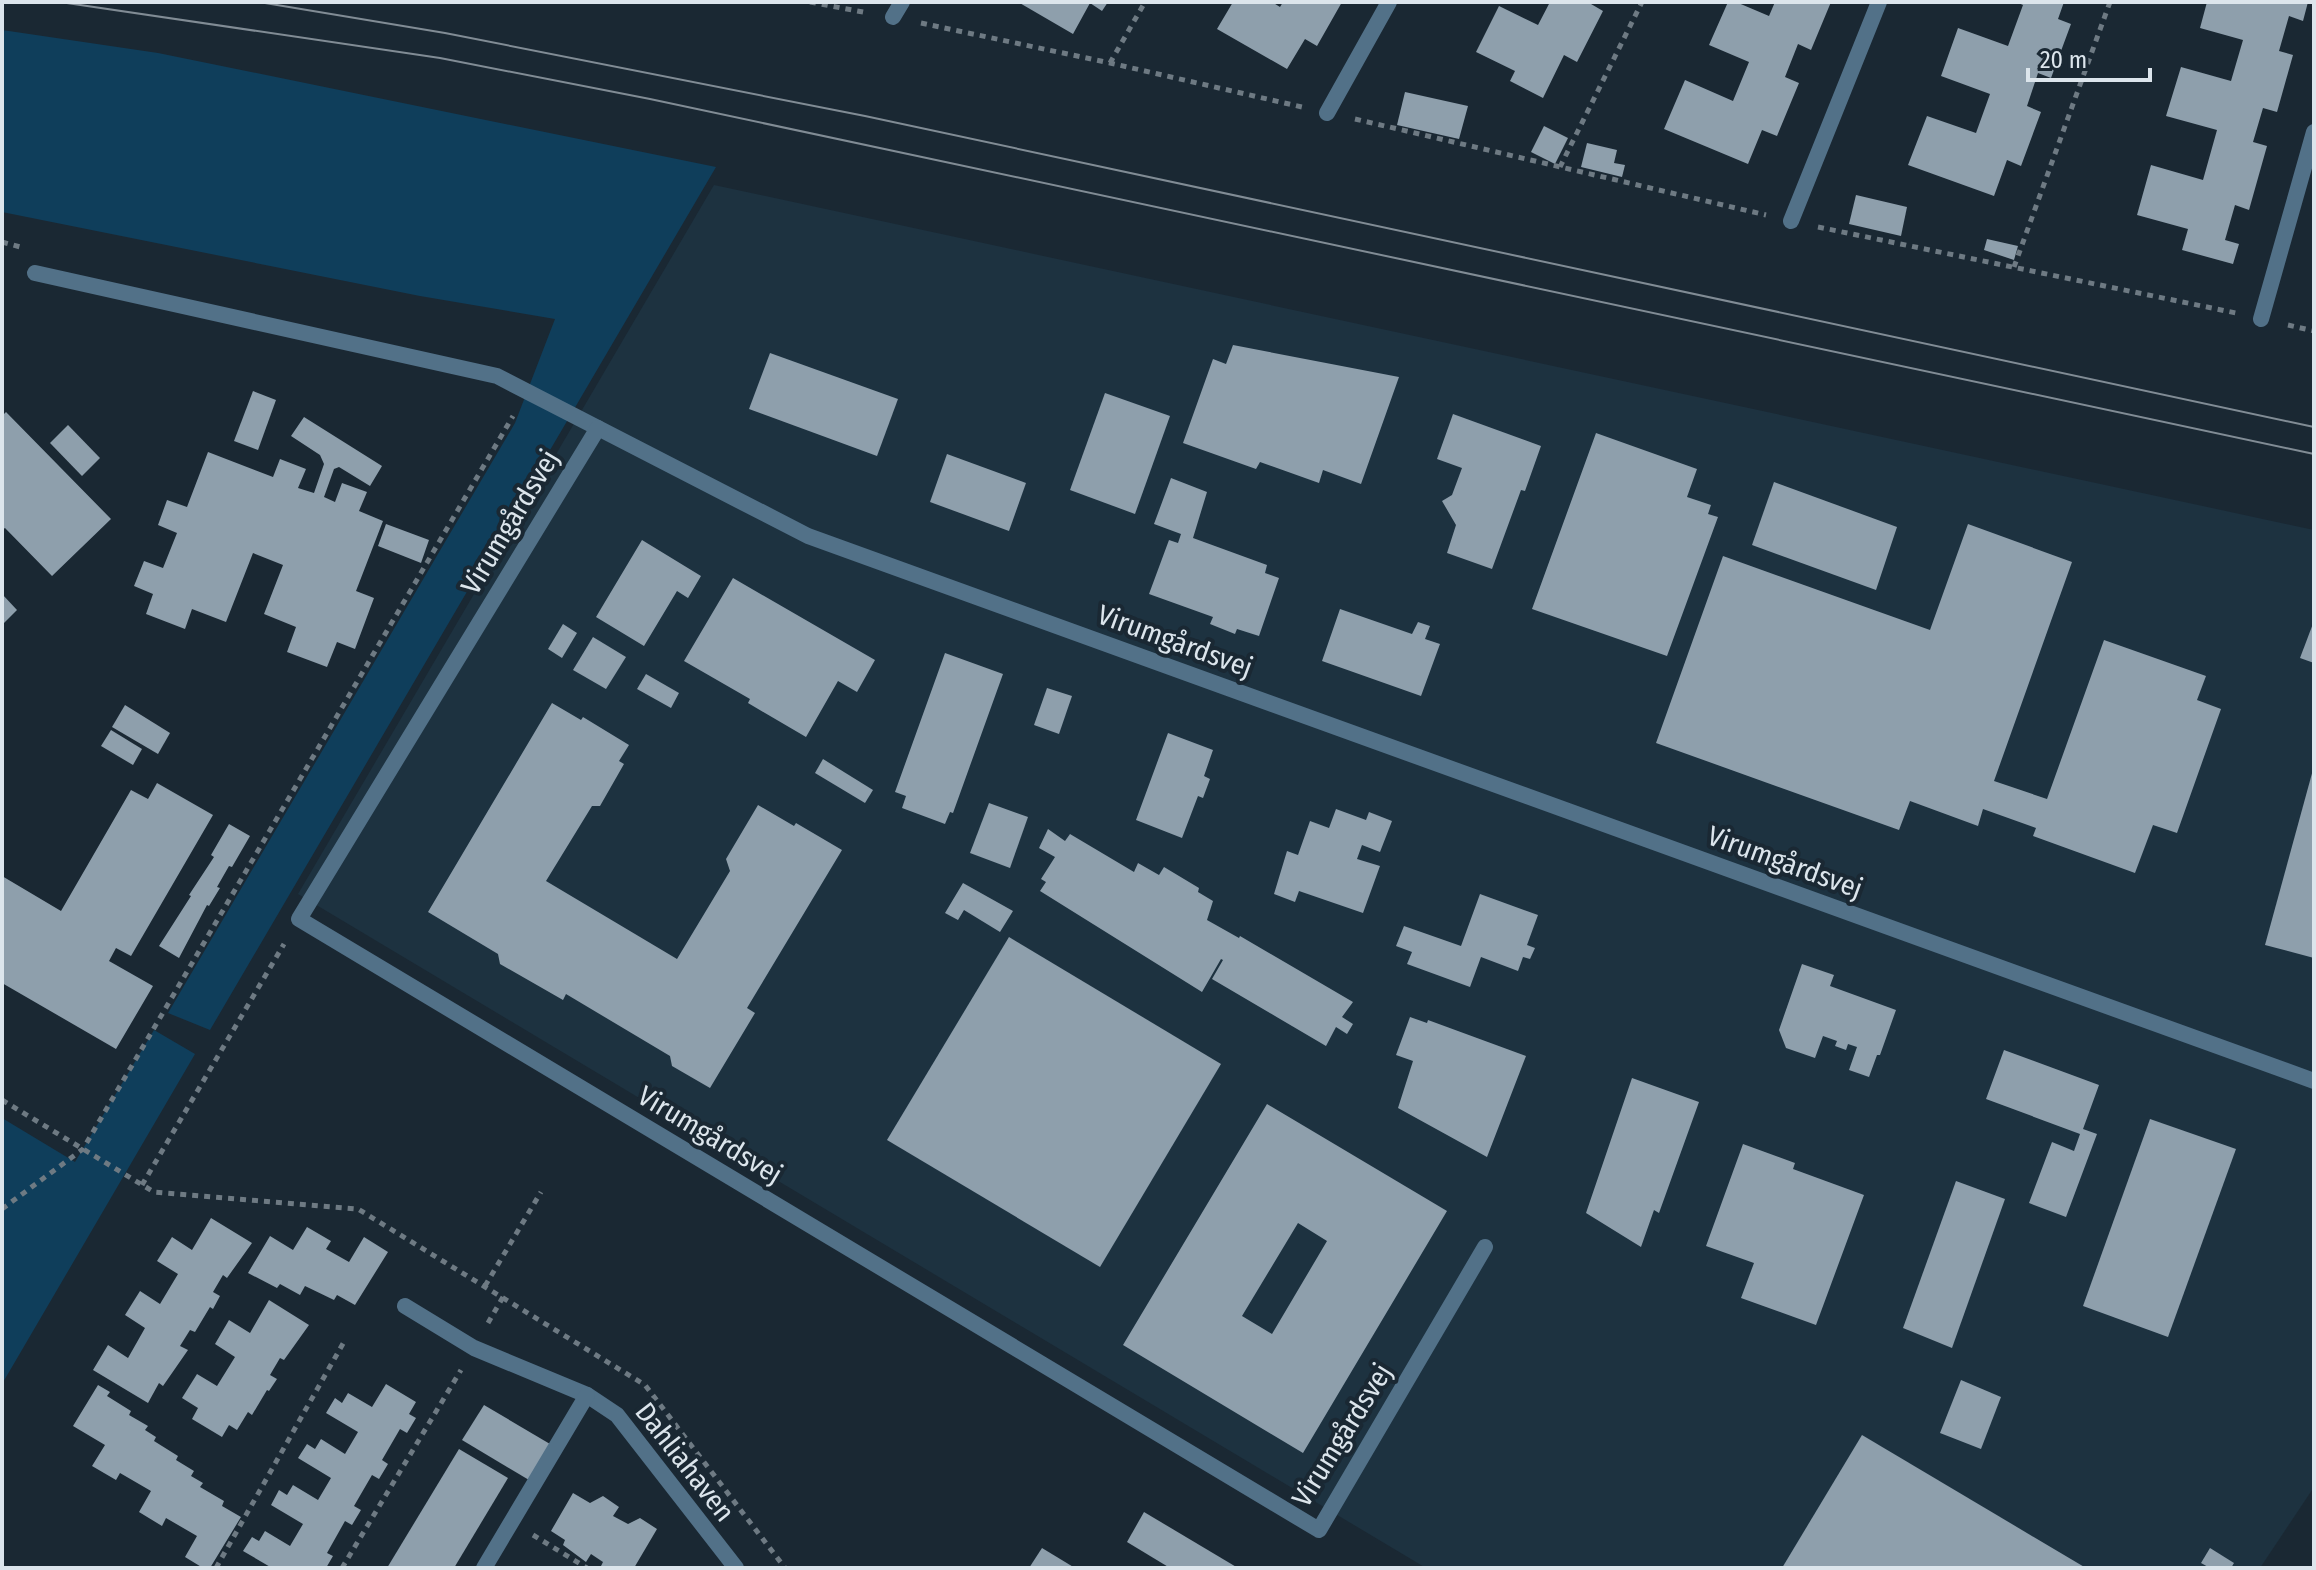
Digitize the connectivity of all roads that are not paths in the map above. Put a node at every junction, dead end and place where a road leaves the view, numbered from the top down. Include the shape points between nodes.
1 (902, 2) edge
2 (1389, 2) edge
3 (1879, 2) edge
4 (893, 17) road end
5 (1327, 113) road end
6 (2314, 132) edge
7 (1791, 221) road end
8 (35, 273) dead end
9 (2261, 319) road end
10 (598, 428) junction
11 (2314, 1081) edge
12 (1485, 1247) dead end
13 (405, 1306) dead end
14 (587, 1395) junction
15 (484, 1568) edge
16 (736, 1568) edge

1 - 4 street
2 - 5 street
3 - 7 street
6 - 9 street
8 - 10 street via 497,376
10 - 11 street, Virumgårdsvej via 808,536
10 - 12 street, Virumgårdsvej via 299,919 1319,1530
13 - 14 street, Dahliahaven via 474,1348
14 - 15 street
14 - 16 street, Dahliahaven via 617,1415

